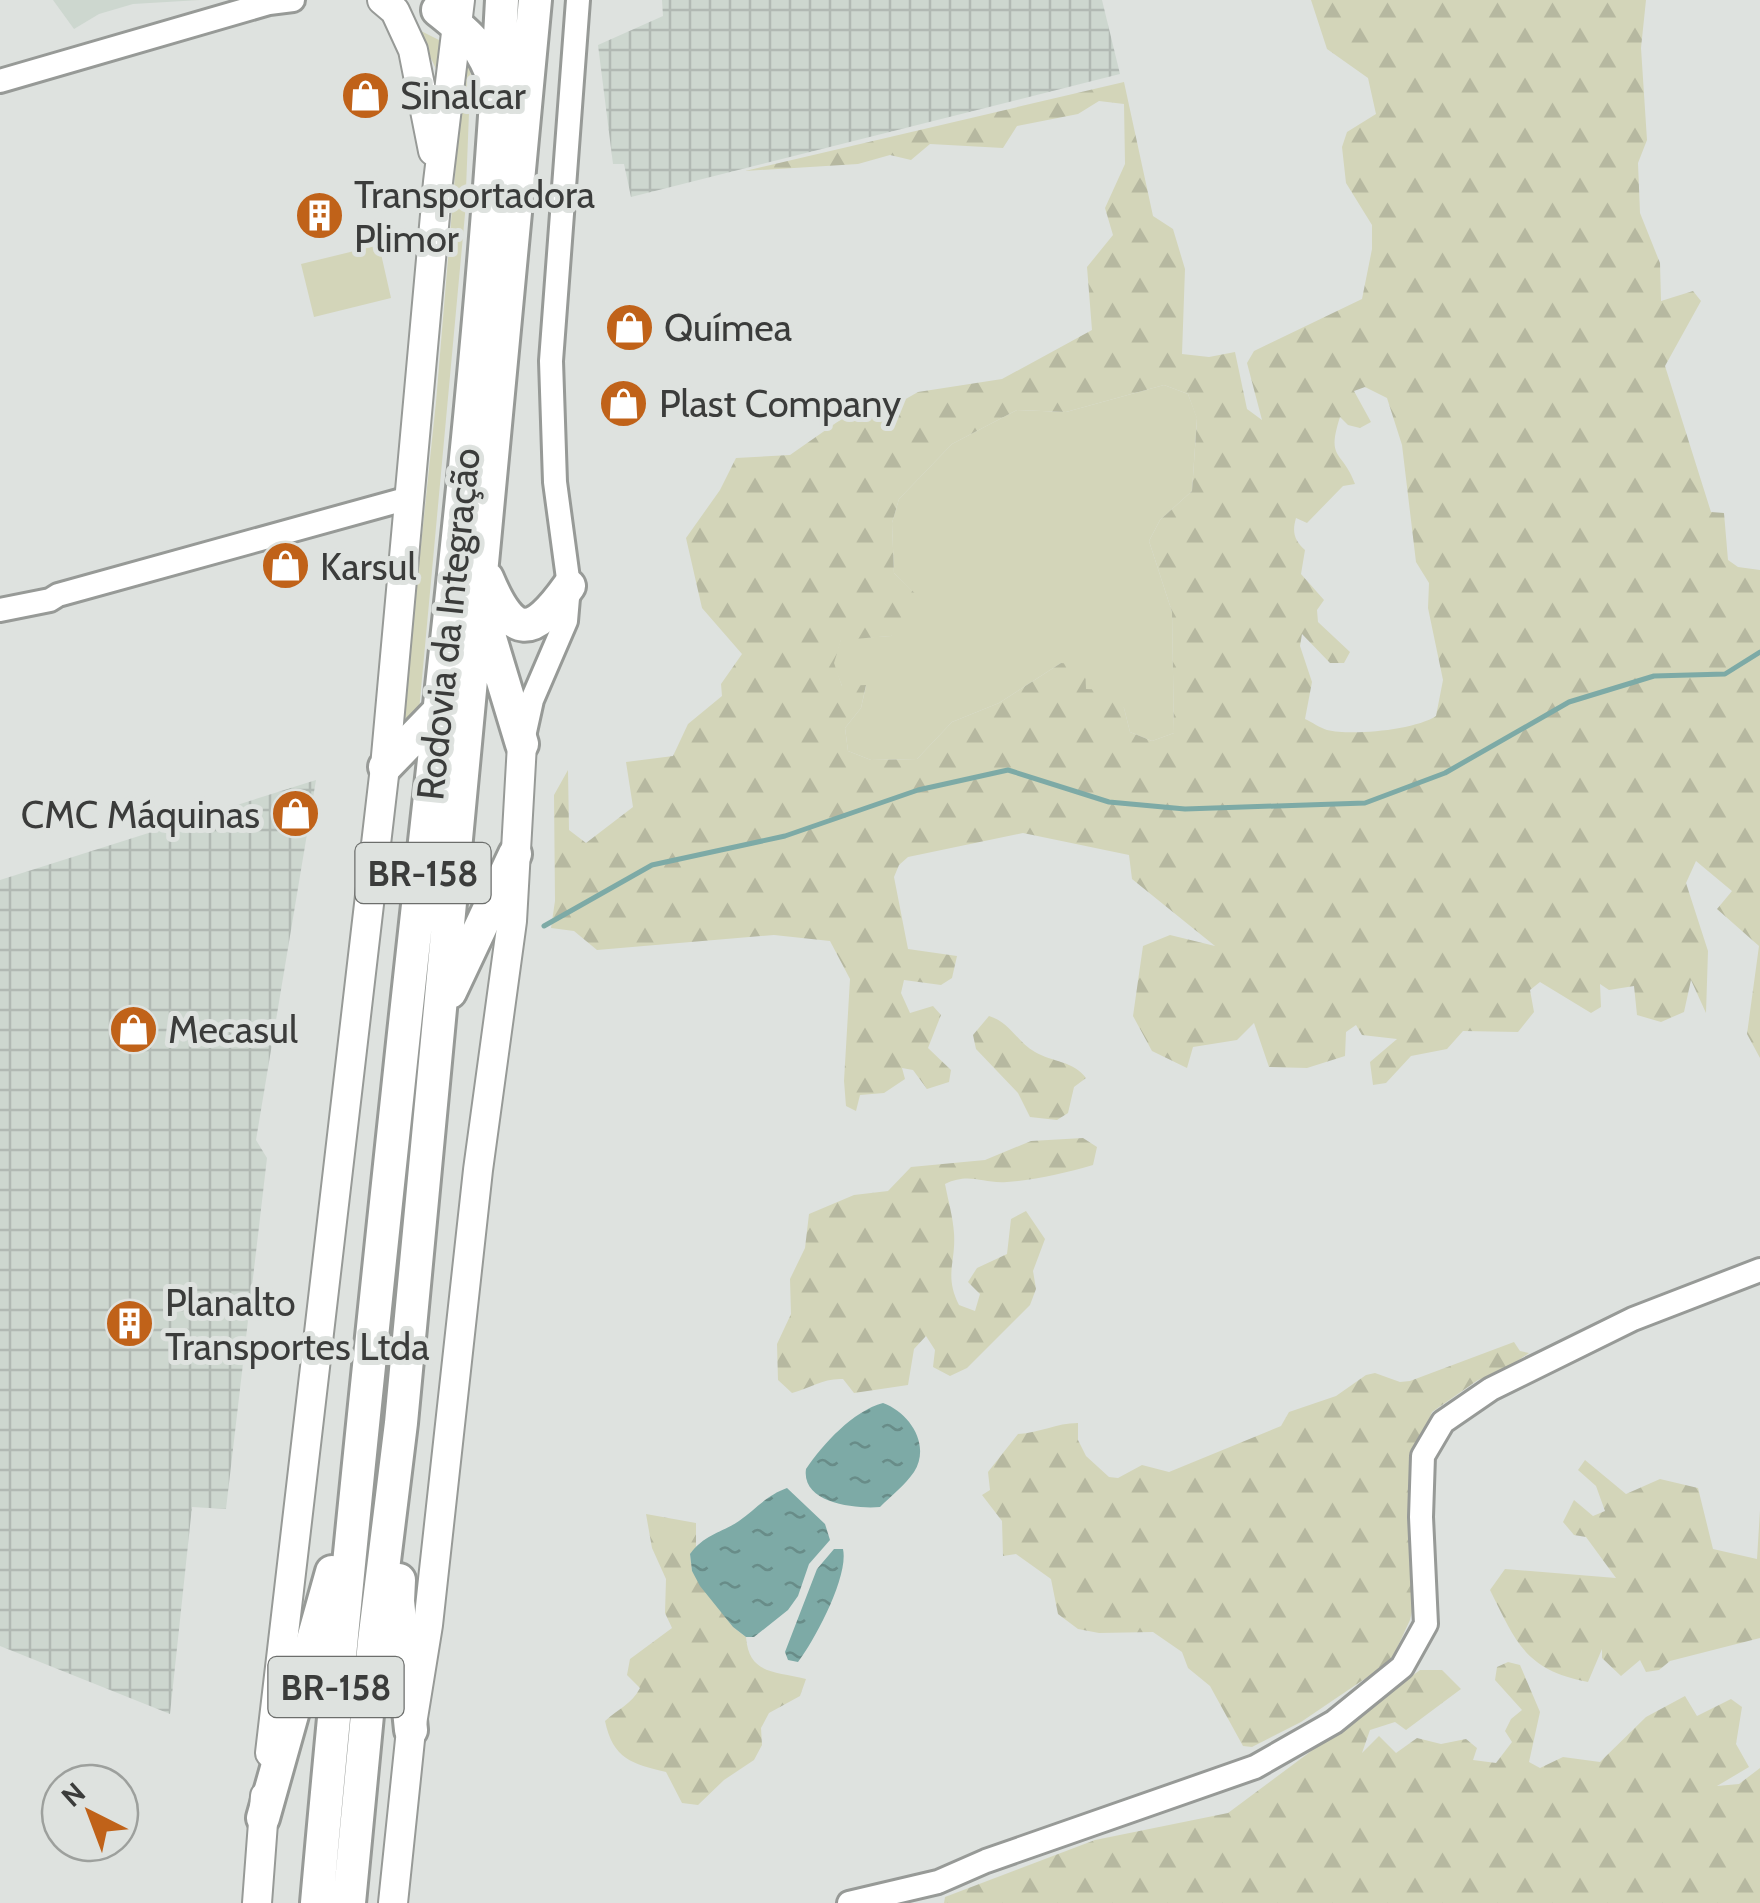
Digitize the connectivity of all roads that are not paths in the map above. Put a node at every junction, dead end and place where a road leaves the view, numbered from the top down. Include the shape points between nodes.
1 (294, 0) edge
2 (502, 0) edge
3 (535, 0) edge
4 (578, 0) edge
5 (271, 2) edge
6 (388, 6) edge
7 (452, 9) edge
8 (0, 81) edge
9 (497, 92) junction
10 (438, 182) junction
11 (409, 498) junction
12 (481, 584) junction
13 (568, 586) junction
14 (9, 608) edge
15 (442, 708) junction
16 (522, 744) junction
17 (384, 767) junction
18 (515, 854) junction
19 (440, 1014) junction
20 (1760, 1270) edge
21 (401, 1423) junction
22 (357, 1470) junction
23 (411, 1730) junction
24 (263, 1818) junction
25 (257, 1903) edge
26 (316, 1903) edge
27 (350, 1903) edge
28 (393, 1903) edge
29 (849, 1903) edge

1 - 5 street
2 - 9 highway, Rodovia da Integração / BR-158
3 - 12 highway, Rodovia da Integração / BR-158
4 - 13 street, BR-158 via 550,406
5 - 8 street
6 - 7 main road via 424,14
6 - 10 main road, BR-158 via 413,50
7 - 9 highway via 486,56
7 - 10 main road, BR-158
9 - 15 highway, Rodovia da Integração / BR-158
10 - 11 main road, BR-158
11 - 14 street via 58,595 38,594
11 - 17 main road, BR-158
12 - 13 highway via 514,623 536,623
12 - 16 highway, BR-158
12 - 19 highway, Rodovia da Integração / BR-158
13 - 16 street, BR-158 via 566,621 532,700
15 - 17 highway
15 - 22 highway, Rodovia da Integração / BR-158
16 - 18 main road, BR-158
17 - 24 main road, BR-158
18 - 19 highway, BR-158
18 - 23 main road, BR-158
19 - 21 highway, Rodovia da Integração / BR-158
20 - 29 street via 1634,1319 1491,1389 1442,1422 1422,1456 1426,1624 1402,1667 1334,1722 1254,1767 938,1882
21 - 23 highway, BR-158 via 398,1601
21 - 27 highway, Rodovia da Integração / BR-158
22 - 24 highway, BR-158
22 - 26 highway, Rodovia da Integração / BR-158
23 - 28 main road, BR-158
24 - 25 main road, BR-158

